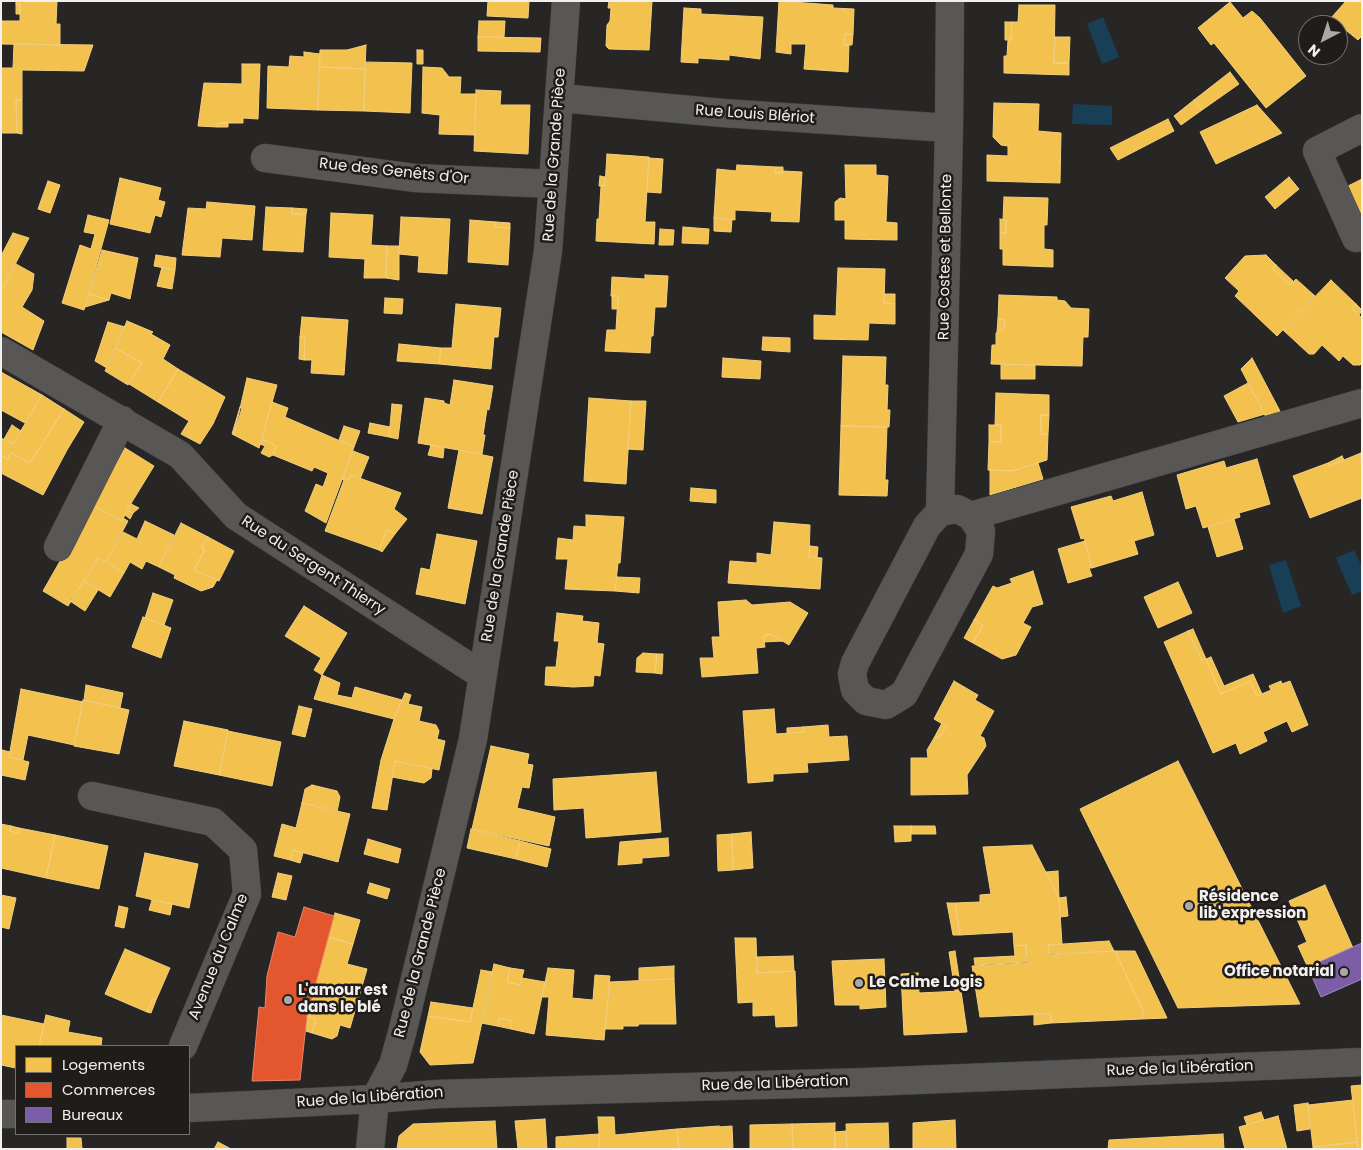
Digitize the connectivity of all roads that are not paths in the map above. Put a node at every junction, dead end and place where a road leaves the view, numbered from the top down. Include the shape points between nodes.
1 (566, 1) edge
2 (950, 1) edge
3 (560, 98) junction
4 (949, 128) junction
5 (1362, 128) edge
6 (265, 158) dead end
7 (553, 184) junction
8 (1356, 238) dead end
9 (1, 351) edge
10 (1362, 403) edge
11 (122, 420) junction
12 (940, 512) junction
13 (971, 516) junction
14 (58, 547) dead end
15 (482, 675) junction
16 (92, 796) dead end
17 (183, 1045) edge
18 (1362, 1062) edge
19 (375, 1099) junction
20 (190, 1108) edge
21 (1, 1114) edge
22 (15, 1114) edge
23 (370, 1149) edge

1 - 3 street, Rue de la Grande Pièce
2 - 4 street, Rue Costes et Bellonte
3 - 4 street, Rue Louis Blériot
3 - 7 street, Rue de la Grande Pièce
4 - 12 street, Rue Costes et Bellonte
5 - 8 street via 1317,152
6 - 7 street, Rue des Genêts d'Or via 415,178
7 - 15 street, Rue de la Grande Pièce via 548,251
9 - 11 street, Rue du Sergent Thierry
10 - 13 street
11 - 14 street
11 - 15 street, Rue du Sergent Thierry via 180,455 236,516
12 - 13 street via 957,509
12 - 13 street via 927,526 855,663 852,674 855,690 866,700 886,705 904,694 979,554 981,531
15 - 19 street, Rue de la Grande Pièce via 473,739 402,1033 393,1065
16 - 17 street, Avenue du Calme via 212,822 243,850 247,894
18 - 19 street, Rue de la Libération via 868,1082 437,1094
19 - 20 street, Rue de la Libération
19 - 23 street
21 - 22 street

